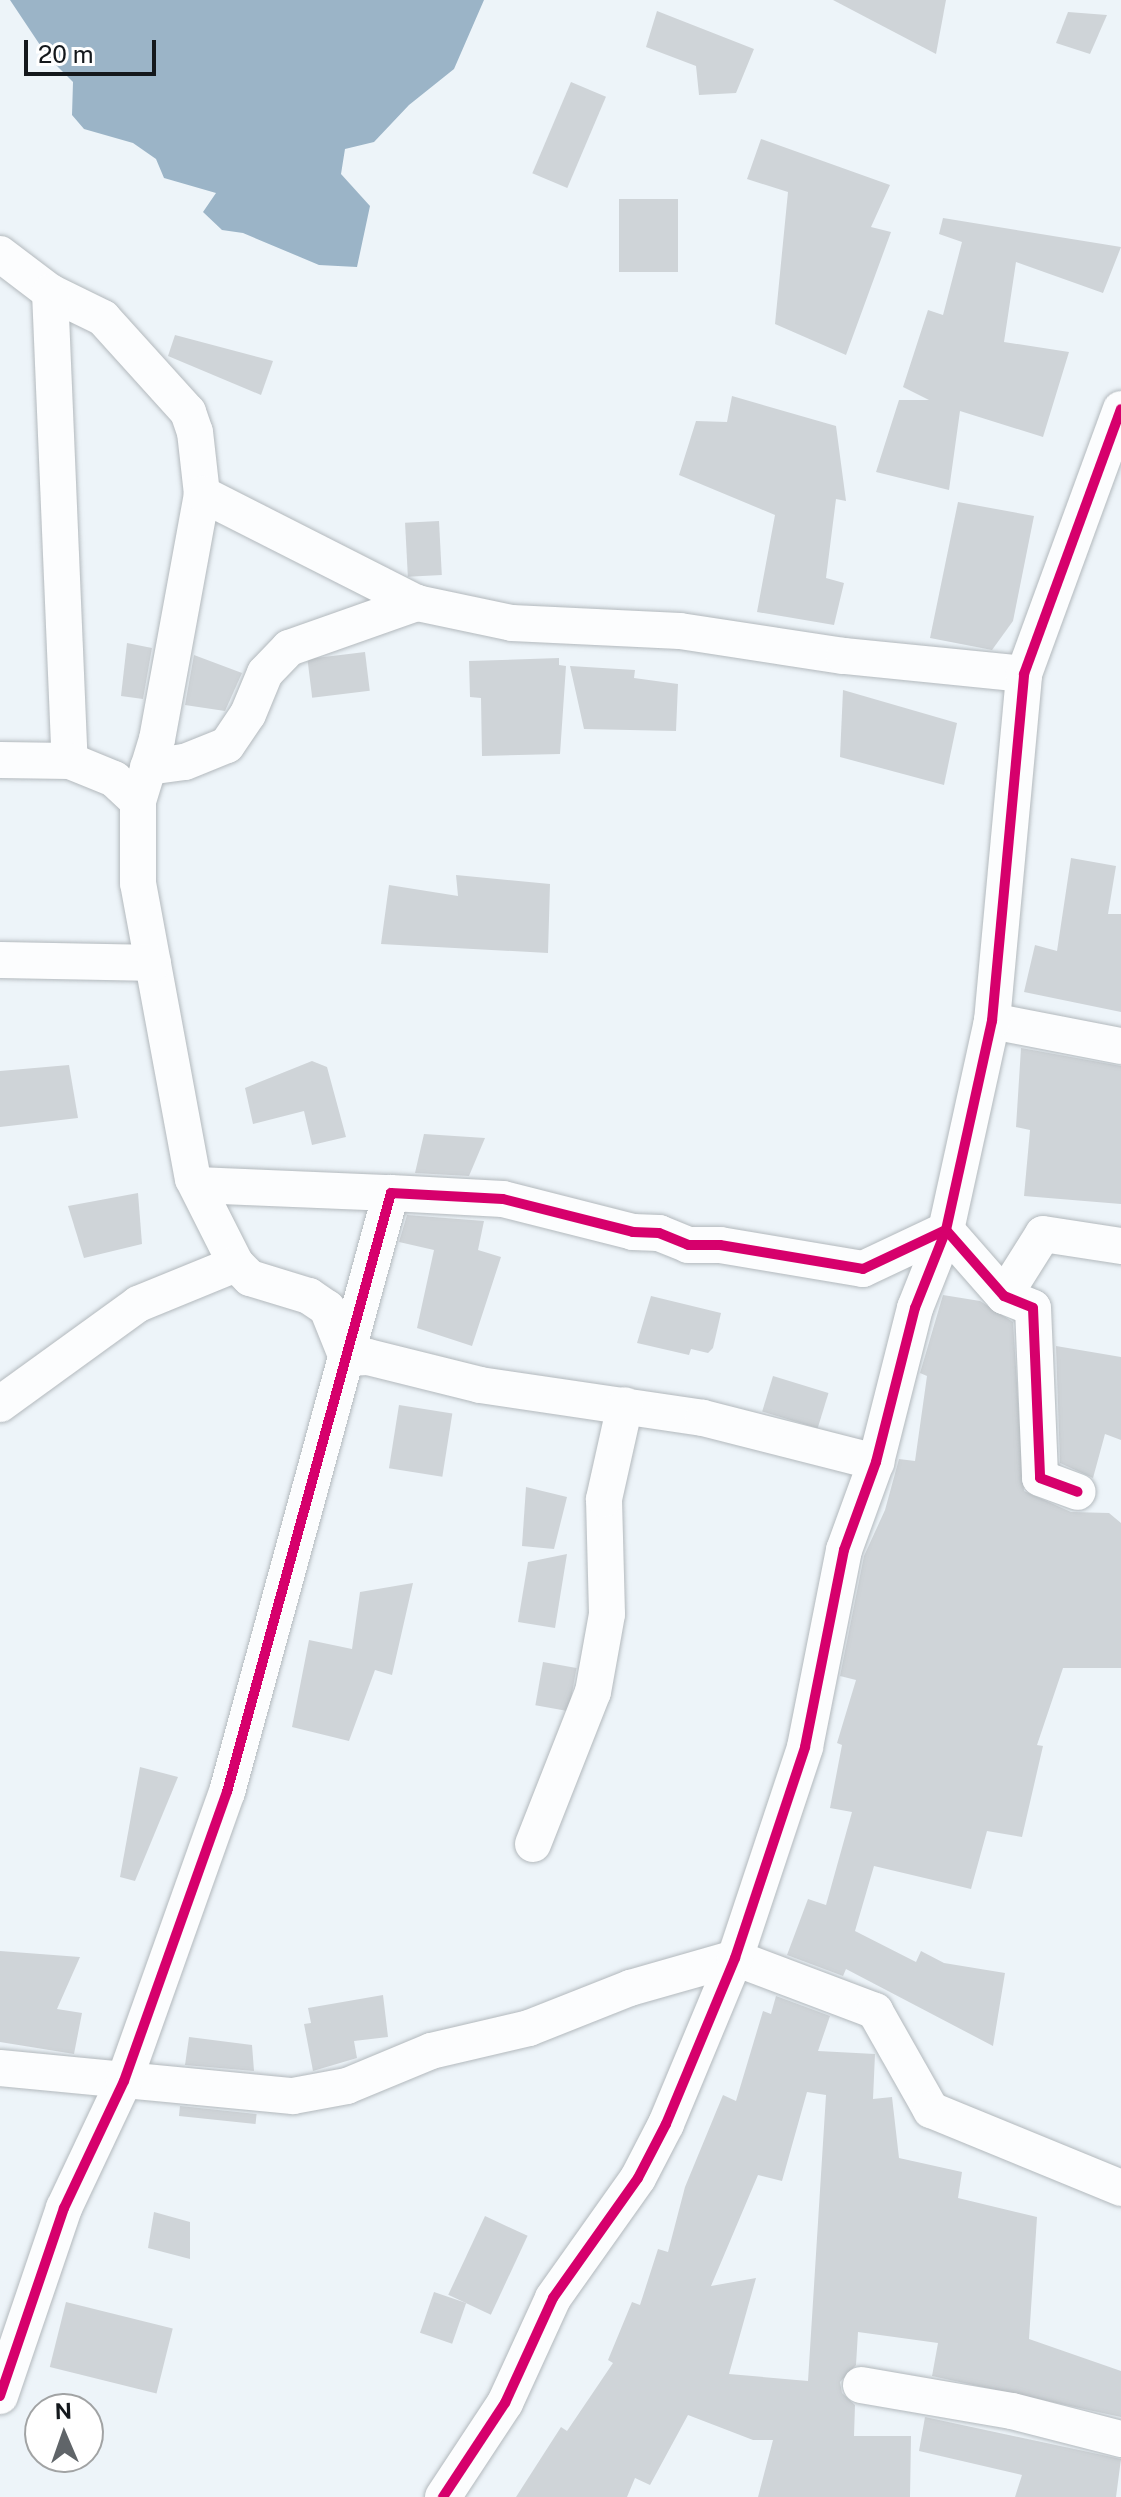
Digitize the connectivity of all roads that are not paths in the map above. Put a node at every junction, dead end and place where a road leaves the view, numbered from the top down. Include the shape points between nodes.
1 (0, 254) edge
2 (50, 292) junction
3 (1121, 409) edge
4 (202, 494) junction
5 (417, 603) junction
6 (1024, 674) junction
7 (0, 760) edge
8 (70, 761) junction
9 (148, 767) junction
10 (138, 801) junction
11 (0, 960) edge
12 (153, 963) junction
13 (992, 1021) junction
14 (1121, 1046) edge
15 (197, 1185) junction
16 (391, 1193) junction
17 (946, 1230) junction
18 (1121, 1246) edge
19 (236, 1264) junction
20 (1004, 1296) junction
21 (347, 1358) junction
22 (0, 1404) edge
23 (625, 1405) junction
24 (876, 1462) junction
25 (1078, 1492) dead end
26 (533, 1844) dead end
27 (735, 1958) junction
28 (0, 2068) edge
29 (124, 2081) junction
30 (1121, 2188) edge
31 (861, 2385) dead end
32 (0, 2396) edge
33 (1121, 2439) edge
34 (443, 2497) edge

1 - 2 street
2 - 4 street via 103,318 188,412
2 - 8 street
3 - 6 street
4 - 5 street
4 - 9 street
5 - 6 street via 512,623 680,631 844,656
5 - 9 street via 289,648 265,673 248,714 227,745 185,762
6 - 13 street
7 - 8 street
8 - 10 street via 114,779
9 - 10 street
10 - 12 street via 138,883
11 - 12 street
12 - 15 street
13 - 14 street
13 - 17 street
15 - 16 street
15 - 19 street
16 - 17 street via 503,1199 633,1232 659,1233 688,1245 720,1245 863,1269
16 - 21 street
17 - 20 street
17 - 24 street via 915,1308
18 - 20 street via 1043,1234
19 - 21 street via 250,1278 309,1296 327,1308
19 - 22 street via 138,1304
20 - 25 street via 1033,1308 1040,1478
21 - 23 street via 368,1357 480,1385
21 - 29 street via 227,1792
23 - 24 street via 703,1418
23 - 26 street via 604,1499 607,1614 593,1692
24 - 27 street via 844,1550 805,1747
27 - 29 street via 630,1988 529,2028 431,2051 330,2089 268,2097 189,2083
27 - 30 street via 875,2011 931,2110
27 - 34 street via 698,2055 638,2178 553,2298 505,2403
28 - 29 street
29 - 32 street via 64,2208
31 - 33 street via 1012,2411

